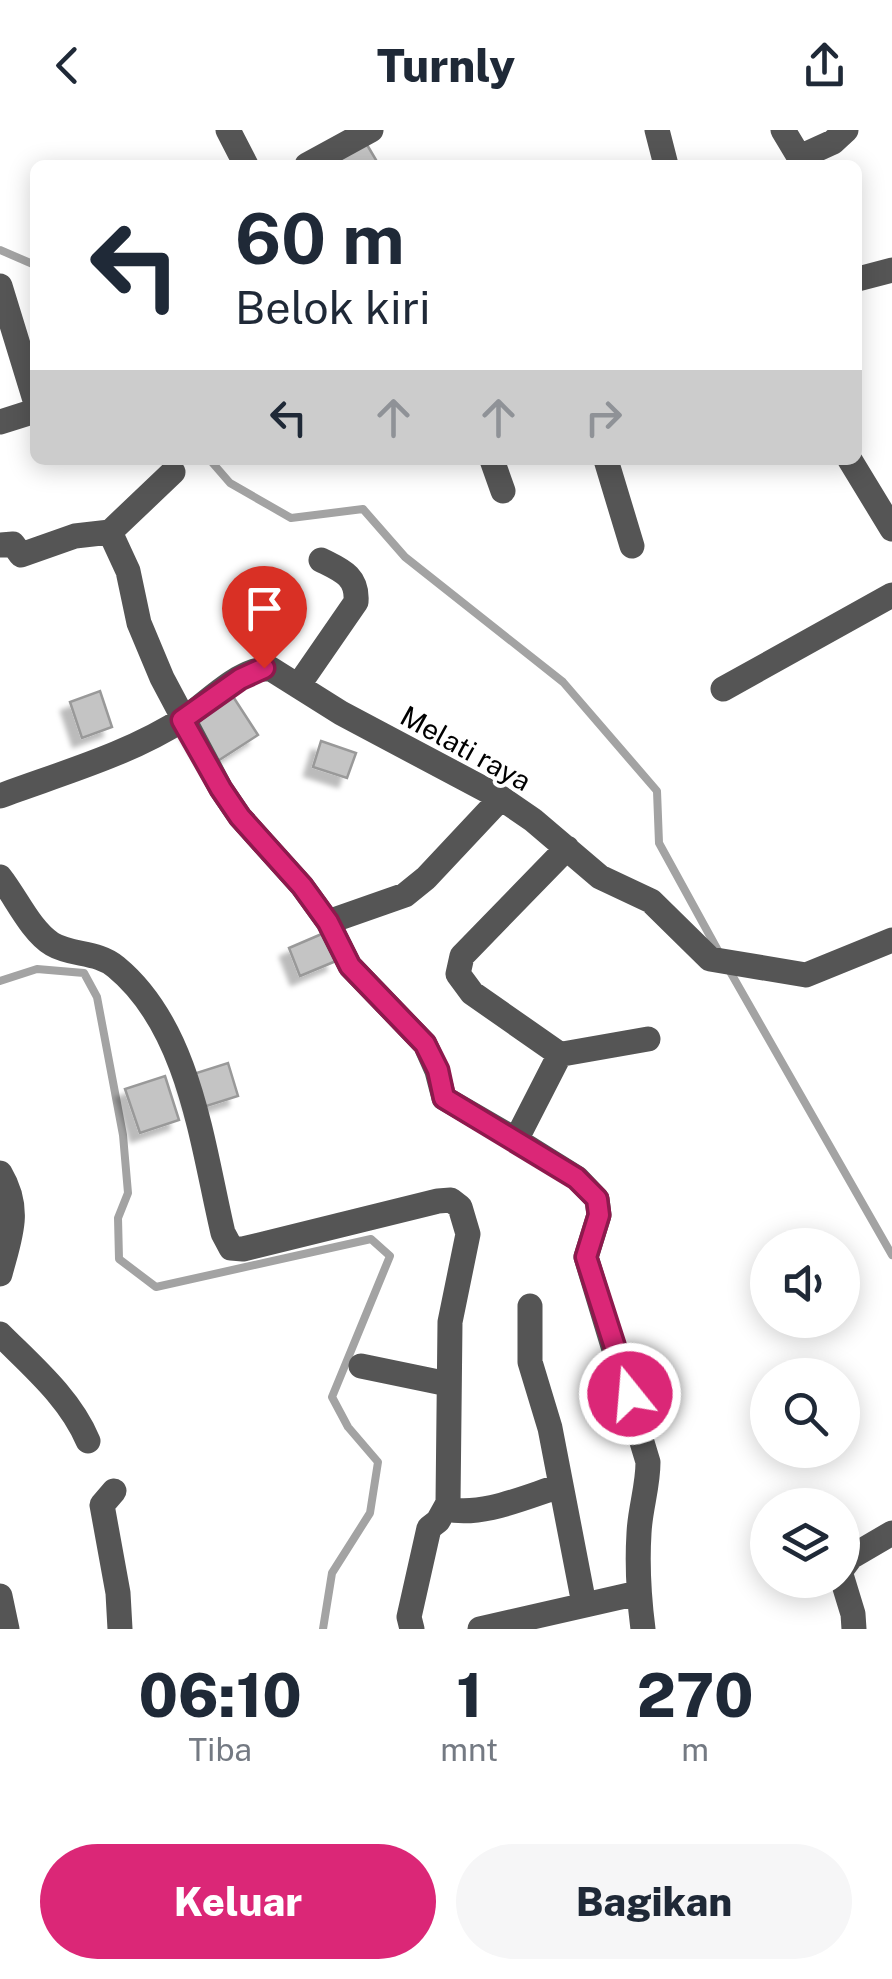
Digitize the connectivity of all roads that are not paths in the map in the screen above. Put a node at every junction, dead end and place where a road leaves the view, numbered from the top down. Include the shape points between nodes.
1 (228, 130) edge
2 (371, 130) edge
3 (657, 130) edge
4 (783, 130) edge
5 (846, 130) edge
6 (243, 160) edge
7 (316, 160) edge
8 (665, 160) edge
9 (801, 160) edge
10 (804, 160) edge
11 (892, 270) edge
12 (862, 278) edge
13 (0, 286) edge
14 (30, 384) edge
15 (30, 413) edge
16 (0, 422) edge
17 (494, 465) edge
18 (608, 465) edge
19 (853, 465) edge
20 (173, 472) dead end
21 (503, 491) dead end
22 (892, 529) edge
23 (110, 532) junction
24 (0, 545) edge
25 (632, 546) dead end
26 (321, 560) dead end
27 (892, 596) edge
28 (298, 686) junction
29 (723, 688) dead end
30 (182, 720) junction
31 (0, 796) edge
32 (501, 798) junction
33 (567, 848) junction
34 (0, 877) edge
35 (334, 921) junction
36 (892, 940) edge
37 (648, 1039) dead end
38 (557, 1055) junction
39 (516, 1140) junction
40 (0, 1173) edge
41 (0, 1274) edge
42 (530, 1306) dead end
43 (0, 1334) edge
44 (361, 1366) dead end
45 (448, 1384) junction
46 (88, 1441) dead end
47 (560, 1486) junction
48 (114, 1490) dead end
49 (446, 1508) junction
50 (892, 1533) edge
51 (860, 1552) edge
52 (638, 1592) junction
53 (0, 1596) edge
54 (848, 1598) edge
55 (584, 1604) junction
56 (7, 1629) edge
57 (120, 1629) edge
58 (412, 1629) edge
59 (480, 1629) edge
60 (642, 1629) edge
61 (854, 1629) edge

1 - 6 street
2 - 7 street
3 - 8 street
4 - 9 street
5 - 10 street
11 - 12 street
13 - 14 street
15 - 16 street
17 - 21 street
18 - 25 street
19 - 22 street
20 - 23 street
23 - 24 street via 21,555 13,544
23 - 30 street
26 - 28 street via 352,578 356,602
27 - 29 street
28 - 30 street, Melati raya via 271,670 256,670
28 - 32 street, Melati raya
30 - 31 street, Melati raya
30 - 35 street via 240,817
32 - 33 street, Melati raya
32 - 35 street via 405,894
33 - 36 street, Melati raya via 600,877 651,901 721,960 806,975
33 - 38 street via 458,965 472,993
34 - 45 street via 49,942 112,963 159,1014 176,1048 230,1248 438,1200 460,1207 468,1234 450,1322
35 - 39 street via 350,966 425,1044 444,1098
37 - 38 street
38 - 39 street
39 - 52 street via 576,1178 599,1207 586,1257 648,1462
40 - 41 street via 14,1228
42 - 47 street via 530,1362
43 - 46 street via 50,1384
44 - 45 street
45 - 49 street
47 - 49 street via 484,1509
47 - 55 street
48 - 57 street via 102,1505
49 - 58 street via 429,1528
50 - 51 street
52 - 55 street
52 - 60 street
53 - 56 street
54 - 61 street
55 - 59 street

